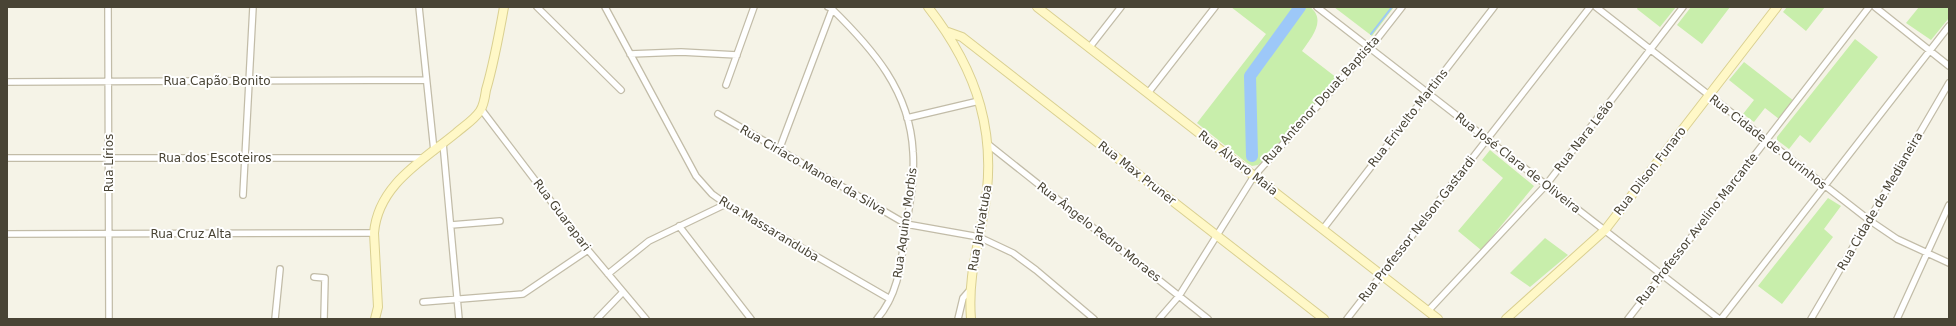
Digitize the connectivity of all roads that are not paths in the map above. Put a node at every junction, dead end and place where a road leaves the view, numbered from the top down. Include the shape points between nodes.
1 (108, 7) edge
2 (253, 7) edge
3 (419, 7) edge
4 (504, 7) edge
5 (537, 7) edge
6 (605, 7) edge
7 (754, 7) edge
8 (831, 7) edge
9 (928, 7) edge
10 (1037, 7) edge
11 (1121, 7) edge
12 (1215, 7) edge
13 (1317, 7) edge
14 (1402, 7) edge
15 (1494, 7) edge
16 (1590, 7) edge
17 (1596, 7) edge
18 (1683, 7) edge
19 (1777, 7) edge
20 (1869, 7) edge
21 (1875, 7) edge
22 (1949, 26) edge
23 (948, 32) junction
24 (1089, 48) junction
25 (1370, 48) junction
26 (1650, 50) junction
27 (1930, 50) junction
28 (630, 54) junction
29 (737, 55) junction
30 (1949, 66) edge
31 (426, 80) junction
32 (108, 81) junction
33 (249, 81) junction
34 (7, 82) edge
35 (1949, 83) edge
36 (726, 85) dead end
37 (621, 90) dead end
38 (1148, 93) junction
39 (1428, 93) junction
40 (1709, 95) junction
41 (979, 101) junction
42 (481, 109) junction
43 (718, 114) dead end
44 (907, 118) junction
45 (1487, 139) junction
46 (1766, 140) junction
47 (444, 143) junction
48 (989, 145) junction
49 (779, 150) junction
50 (434, 151) junction
51 (7, 158) edge
52 (109, 158) junction
53 (245, 158) junction
54 (424, 158) junction
55 (1254, 176) junction
56 (1546, 185) junction
57 (1825, 186) junction
58 (243, 195) dead end
59 (726, 204) junction
60 (1949, 205) edge
61 (1869, 220) junction
62 (500, 221) dead end
63 (906, 224) junction
64 (451, 225) junction
65 (679, 226) junction
66 (1323, 229) junction
67 (1605, 230) junction
68 (374, 233) junction
69 (7, 234) edge
70 (109, 234) junction
71 (1216, 235) junction
72 (979, 237) junction
73 (588, 250) junction
74 (1927, 253) junction
75 (1949, 263) edge
76 (280, 270) dead end
77 (608, 274) junction
78 (1381, 275) junction
79 (1662, 275) junction
80 (314, 277) dead end
81 (970, 290) junction
82 (623, 292) junction
83 (1179, 296) junction
84 (458, 299) junction
85 (890, 299) junction
86 (423, 302) dead end
87 (1428, 311) junction
88 (110, 319) edge
89 (275, 319) edge
90 (324, 319) edge
91 (375, 319) edge
92 (459, 319) edge
93 (597, 319) edge
94 (646, 319) edge
95 (751, 319) edge
96 (877, 319) edge
97 (958, 319) edge
98 (971, 319) edge
99 (1094, 319) edge
100 (1159, 319) edge
101 (1208, 319) edge
102 (1324, 319) edge
103 (1347, 319) edge
104 (1438, 319) edge
105 (1506, 319) edge
106 (1628, 319) edge
107 (1720, 319) edge
108 (1811, 319) edge
109 (1897, 319) edge

1 - 32 street, Rua Lírios
2 - 33 street
3 - 31 street
4 - 42 street
5 - 37 street
6 - 28 street, Rua Massaranduba
7 - 29 street
8 - 44 street, Rua Aquino Morbis via 880,60 892,79
8 - 49 street
9 - 23 street, Rua Jarivatuba
10 - 24 street, Rua Álvaro Maia
11 - 24 street
12 - 38 street
13 - 25 street, Rua José Clara de Oliveira
14 - 25 street, Rua Antenor Douat Baptista
15 - 39 street, Rua Erivelto Martins
16 - 45 street, Rua Professor Nelson Gastardi
17 - 26 street, Rua Cidade de Ourinhos
18 - 26 street, Rua Nara Leão
19 - 40 street, Rua Dilson Funaro
20 - 46 street, Rua Professor Avelino Marcante
21 - 27 street
22 - 27 street
23 - 41 street, Rua Jarivatuba via 966,65
23 - 71 street, Rua Max Pruner via 962,37
24 - 38 street, Rua Álvaro Maia
25 - 39 street, Rua José Clara de Oliveira
25 - 55 street, Rua Antenor Douat Baptista
26 - 40 street, Rua Cidade de Ourinhos
26 - 56 street, Rua Nara Leão
27 - 30 street
27 - 57 street
28 - 29 street via 681,52
28 - 59 street, Rua Massaranduba via 696,176 712,194
29 - 36 street
31 - 33 street, Rua Capão Bonito
31 - 50 street
32 - 33 street, Rua Capão Bonito
32 - 34 street, Rua Capão Bonito
32 - 52 street, Rua Lírios
33 - 53 street
35 - 61 street, Rua Cidade de Medianeira
38 - 55 street, Rua Álvaro Maia
39 - 45 street, Rua José Clara de Oliveira
39 - 66 street, Rua Erivelto Martins
40 - 46 street, Rua Cidade de Ourinhos
40 - 67 street, Rua Dilson Funaro
41 - 44 street
41 - 48 street, Rua Jarivatuba
42 - 47 street
42 - 73 street, Rua Guarapari
43 - 49 street, Rua Ciríaco Manoel da Silva
44 - 63 street, Rua Aquino Morbis via 914,162
45 - 56 street, Rua José Clara de Oliveira
45 - 78 street, Rua Professor Nelson Gastardi
46 - 57 street, Rua Cidade de Ourinhos
46 - 79 street, Rua Professor Avelino Marcante
47 - 50 street
47 - 64 street
48 - 72 street, Rua Jarivatuba via 988,185
48 - 83 street, Rua Ângelo Pedro Moraes
49 - 63 street, Rua Ciríaco Manoel da Silva
50 - 54 street
51 - 52 street, Rua dos Escoteiros
52 - 53 street, Rua dos Escoteiros
52 - 70 street, Rua Lírios
53 - 54 street, Rua dos Escoteiros
53 - 58 street
54 - 68 street via 396,182 387,194 378,214
55 - 66 street, Rua Álvaro Maia
55 - 71 street, Rua Antenor Douat Baptista
56 - 67 street, Rua José Clara de Oliveira
56 - 87 street, Rua Nara Leão
57 - 61 street, Rua Cidade de Ourinhos
57 - 107 street
59 - 65 street
59 - 85 street, Rua Massaranduba
60 - 74 street
61 - 74 street, Rua Cidade de Ourinhos via 1897,239
61 - 108 street, Rua Cidade de Medianeira
62 - 64 street
63 - 72 street, Rua Ciríaco Manoel da Silva
63 - 85 street, Rua Aquino Morbis via 899,273
64 - 84 street
65 - 77 street via 641,245
65 - 95 street
66 - 78 street, Rua Álvaro Maia
67 - 79 street, Rua José Clara de Oliveira
67 - 105 street, Rua Dilson Funaro
68 - 70 street, Rua Cruz Alta
68 - 91 street via 378,307
69 - 70 street, Rua Cruz Alta
70 - 88 street, Rua Lírios
71 - 83 street, Rua Antenor Douat Baptista
71 - 102 street, Rua Max Pruner
72 - 81 street, Rua Jarivatuba
72 - 99 street, Rua Ciríaco Manoel da Silva via 1025,261
73 - 77 street, Rua Guarapari
73 - 84 street via 523,294
74 - 75 street, Rua Cidade de Ourinhos
74 - 109 street
76 - 89 street
77 - 82 street, Rua Guarapari
78 - 87 street, Rua Álvaro Maia
78 - 103 street, Rua Professor Nelson Gastardi
79 - 106 street, Rua Professor Avelino Marcante
79 - 107 street, Rua José Clara de Oliveira
80 - 90 street via 325,278
81 - 97 street via 963,298
81 - 98 street, Rua Jarivatuba
82 - 93 street
82 - 94 street, Rua Guarapari
83 - 100 street, Rua Antenor Douat Baptista
83 - 101 street, Rua Ângelo Pedro Moraes
84 - 86 street
84 - 92 street
85 - 96 street, Rua Aquino Morbis
87 - 104 street, Rua Álvaro Maia

